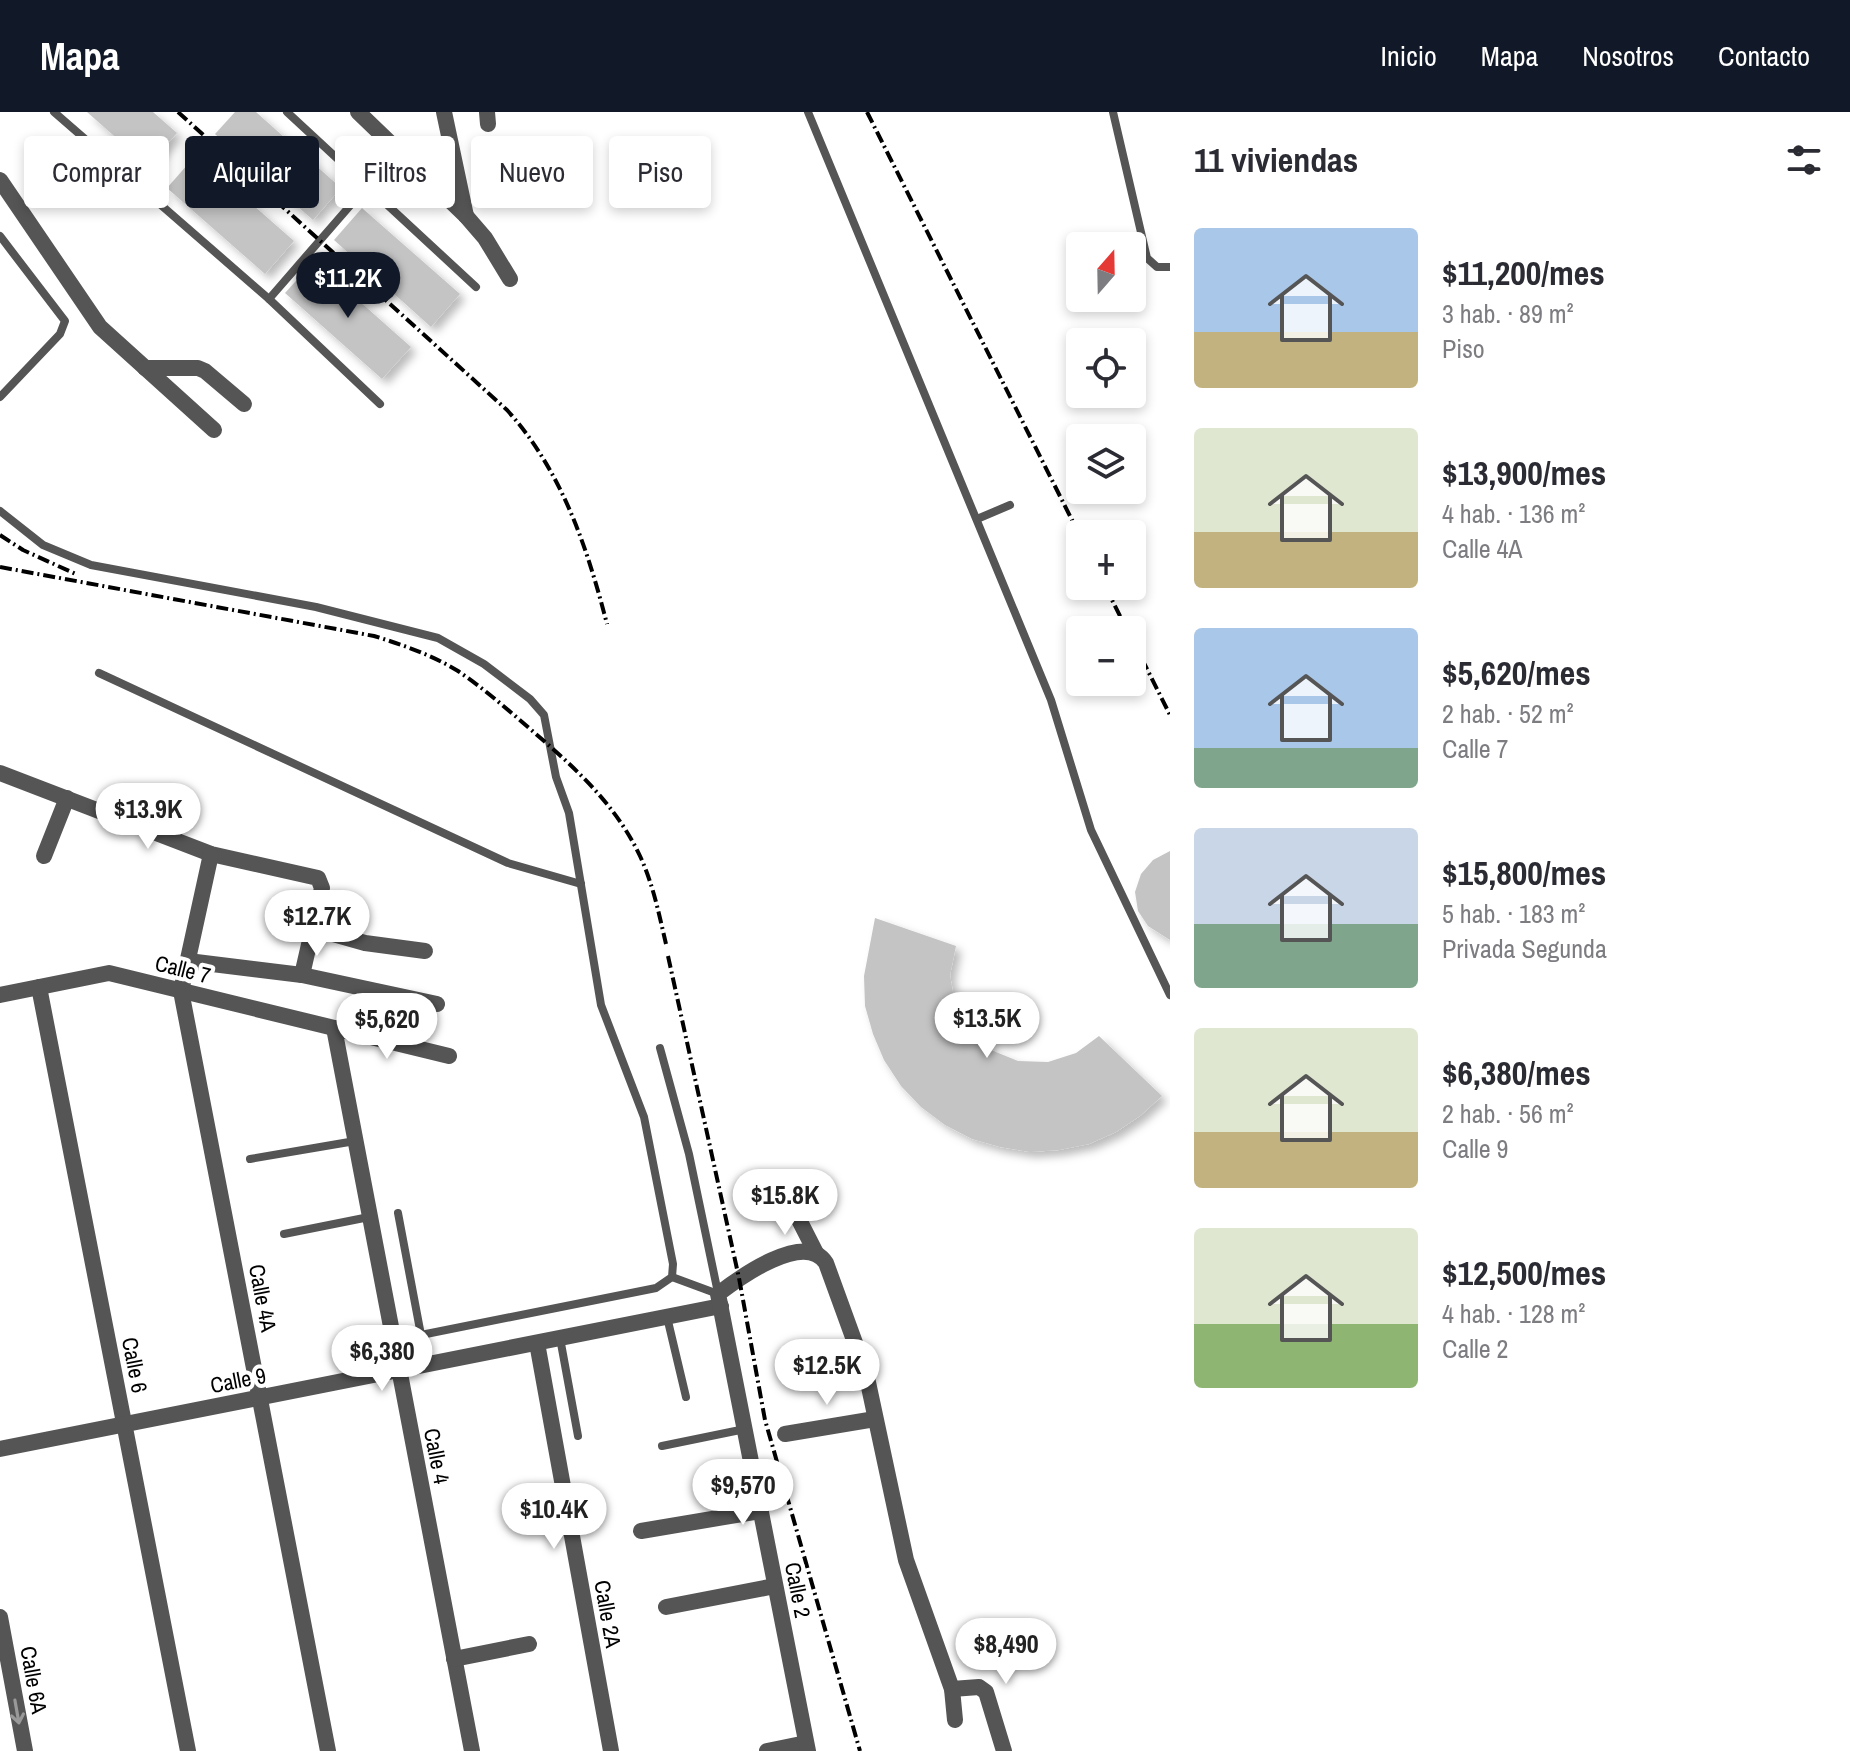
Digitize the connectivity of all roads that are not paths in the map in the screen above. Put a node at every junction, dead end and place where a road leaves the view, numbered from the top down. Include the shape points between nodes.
1 (54, 112) edge
2 (287, 112) edge
3 (358, 112) edge
4 (444, 112) edge
5 (808, 112) edge
6 (1113, 112) edge
7 (335, 155) edge
8 (0, 180) edge
9 (348, 208) edge
10 (392, 208) edge
11 (466, 216) junction
12 (0, 236) edge
13 (1170, 267) edge
14 (510, 279) dead end
15 (476, 287) dead end
16 (269, 299) junction
17 (145, 368) junction
18 (0, 397) edge
19 (244, 404) dead end
20 (380, 404) dead end
21 (214, 430) dead end
22 (1010, 505) dead end
23 (0, 511) edge
24 (977, 519) junction
25 (99, 673) dead end
26 (0, 773) edge
27 (67, 798) junction
28 (211, 854) junction
29 (44, 856) dead end
30 (581, 884) junction
31 (312, 928) junction
32 (425, 951) dead end
33 (188, 961) junction
34 (302, 975) junction
35 (39, 987) junction
36 (181, 991) junction
37 (0, 995) edge
38 (1170, 995) edge
39 (437, 1004) dead end
40 (334, 1028) junction
41 (660, 1048) dead end
42 (449, 1056) dead end
43 (355, 1141) junction
44 (250, 1159) dead end
45 (791, 1204) dead end
46 (398, 1213) dead end
47 (369, 1217) junction
48 (284, 1234) dead end
49 (816, 1253) junction
50 (672, 1277) junction
51 (719, 1300) junction
52 (667, 1317) junction
53 (421, 1335) junction
54 (560, 1338) junction
55 (537, 1343) junction
56 (426, 1365) junction
57 (398, 1370) junction
58 (686, 1397) dead end
59 (260, 1398) junction
60 (875, 1419) junction
61 (125, 1425) junction
62 (745, 1429) junction
63 (785, 1434) dead end
64 (578, 1436) dead end
65 (662, 1446) dead end
66 (0, 1449) edge
67 (760, 1511) junction
68 (641, 1531) dead end
69 (775, 1586) junction
70 (666, 1607) dead end
71 (0, 1617) edge
72 (529, 1644) dead end
73 (454, 1659) junction
74 (952, 1689) junction
75 (955, 1720) dead end
76 (807, 1747) edge
77 (25, 1751) edge
78 (188, 1751) edge
79 (328, 1751) edge
80 (472, 1751) edge
81 (611, 1751) edge
82 (767, 1751) edge
83 (1004, 1751) edge

1 - 16 lane
2 - 7 lane
3 - 11 street
4 - 11 street
5 - 24 lane
6 - 13 lane via 1147,258 1157,267
8 - 17 street via 100,327
9 - 16 lane
10 - 15 lane
11 - 14 street
12 - 18 lane via 65,321 60,334
16 - 20 lane
17 - 19 street via 198,368
17 - 21 street
22 - 24 lane
23 - 30 lane via 43,545 91,565 406,628 438,638 484,664 544,715
24 - 38 lane via 1051,700 1091,830
25 - 30 lane via 508,863
26 - 27 street
27 - 28 street
27 - 29 street
28 - 31 street via 318,878 322,888
28 - 33 street, Calle 4A
30 - 50 lane via 601,1005 644,1117
31 - 32 street via 365,943
31 - 34 street
33 - 34 street
33 - 36 street, Calle 4A
34 - 39 street
35 - 36 street, Calle 7 via 109,973
35 - 37 street, Calle 7
35 - 61 street, Calle 6
36 - 40 street, Calle 7
36 - 59 street, Calle 4A
40 - 42 street, Calle 7
40 - 43 street, Calle 4
41 - 51 lane, Calle 2 via 689,1154
43 - 44 lane
43 - 47 street, Calle 4
45 - 49 street
46 - 53 lane
47 - 48 lane
47 - 57 street, Calle 4
49 - 51 street via 793,1253 752,1269
49 - 60 street via 826,1263 866,1373
50 - 51 lane
50 - 53 lane via 656,1288
51 - 52 street, Calle 9
51 - 62 street, Calle 2
52 - 54 street, Calle 9
52 - 58 lane
53 - 56 lane
54 - 55 street, Calle 9
54 - 64 lane
55 - 56 street, Calle 9
55 - 81 street, Calle 2A
56 - 57 street, Calle 9
57 - 59 street, Calle 9
57 - 73 street, Calle 4
59 - 61 street, Calle 9
59 - 79 street, Calle 4A
60 - 63 street
60 - 74 street via 906,1560
61 - 66 street, Calle 9
61 - 78 street, Calle 6
62 - 65 lane
62 - 67 street, Calle 2
67 - 68 street
67 - 69 street, Calle 2
69 - 70 street
69 - 76 street, Calle 2
71 -> 77 street, Calle 6A
72 - 73 street
73 - 80 street, Calle 4
74 - 75 street
74 - 83 street via 979,1687 986,1692
76 - 82 street

